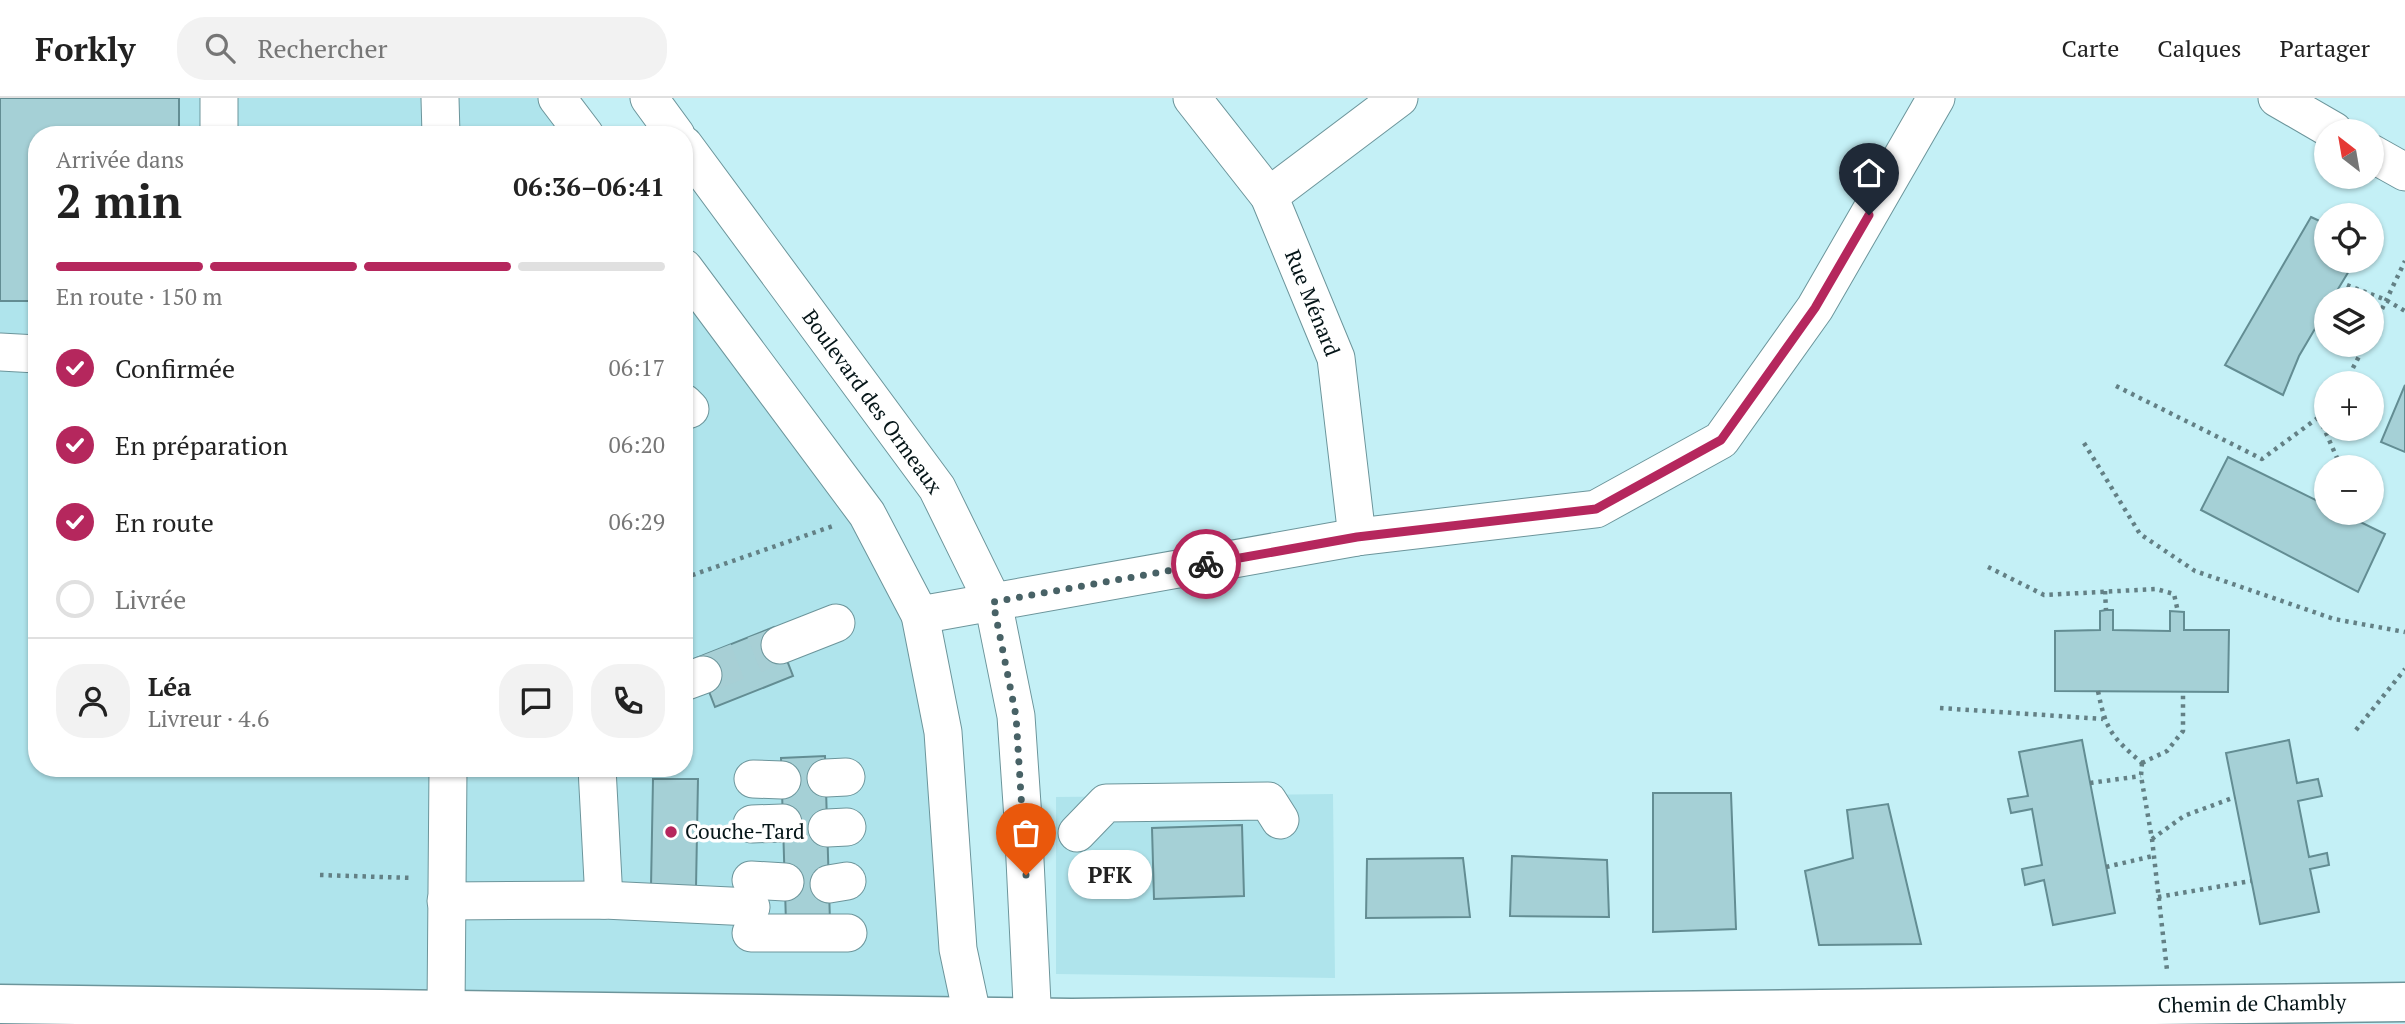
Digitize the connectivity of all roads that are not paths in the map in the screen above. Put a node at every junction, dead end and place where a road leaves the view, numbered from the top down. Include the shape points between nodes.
1 (219, 98) edge
2 (440, 98) edge
3 (557, 98) edge
4 (649, 98) edge
5 (1192, 98) edge
6 (1399, 98) edge
7 (1936, 98) edge
8 (2277, 98) edge
9 (2314, 119) edge
10 (219, 126) edge
11 (441, 126) edge
12 (578, 126) edge
13 (670, 126) edge
14 (693, 157) edge
15 (2384, 160) edge
16 (2405, 172) edge
17 (1269, 197) junction
18 (693, 280) edge
19 (0, 352) edge
20 (28, 354) edge
21 (1357, 537) junction
22 (993, 602) junction
23 (920, 615) junction
24 (836, 623) dead end
25 (780, 645) tunnel mouth
26 (448, 777) edge
27 (597, 777) edge
28 (1280, 820) dead end
29 (1077, 833) dead end
30 (446, 890) junction
31 (604, 900) junction
32 (848, 933) dead end
33 (2405, 1002) edge
34 (0, 1004) edge
35 (446, 1010) junction
36 (1755, 1017) edge
37 (974, 1021) edge
38 (1033, 1021) edge

1 - 10 street
2 - 11 street
3 - 12 street
4 - 13 street
5 - 17 street, Rue Ménard
6 - 17 street
7 - 21 street via 1815,308 1721,440 1596,509
8 - 9 street
14 - 22 street, Boulevard des Ormeaux via 937,488
15 - 16 street
17 - 21 street, Rue Ménard via 1336,358
18 - 23 street via 867,514
19 - 20 street
21 - 22 street
22 - 23 street
22 - 38 street, Boulevard des Ormeaux via 1016,716
23 - 37 street via 943,732 958,949
24 - 25 street
26 - 30 street
27 - 31 street
28 - 29 street via 1268,801 1106,803
30 - 31 street
30 - 35 street
31 - 32 street via 759,901
33 - 36 main road, Chemin de Chambly
34 - 35 main road, Chemin de Chambly
35 - 37 main road, Chemin de Chambly
36 - 38 main road, Chemin de Chambly
37 - 38 main road, Chemin de Chambly

